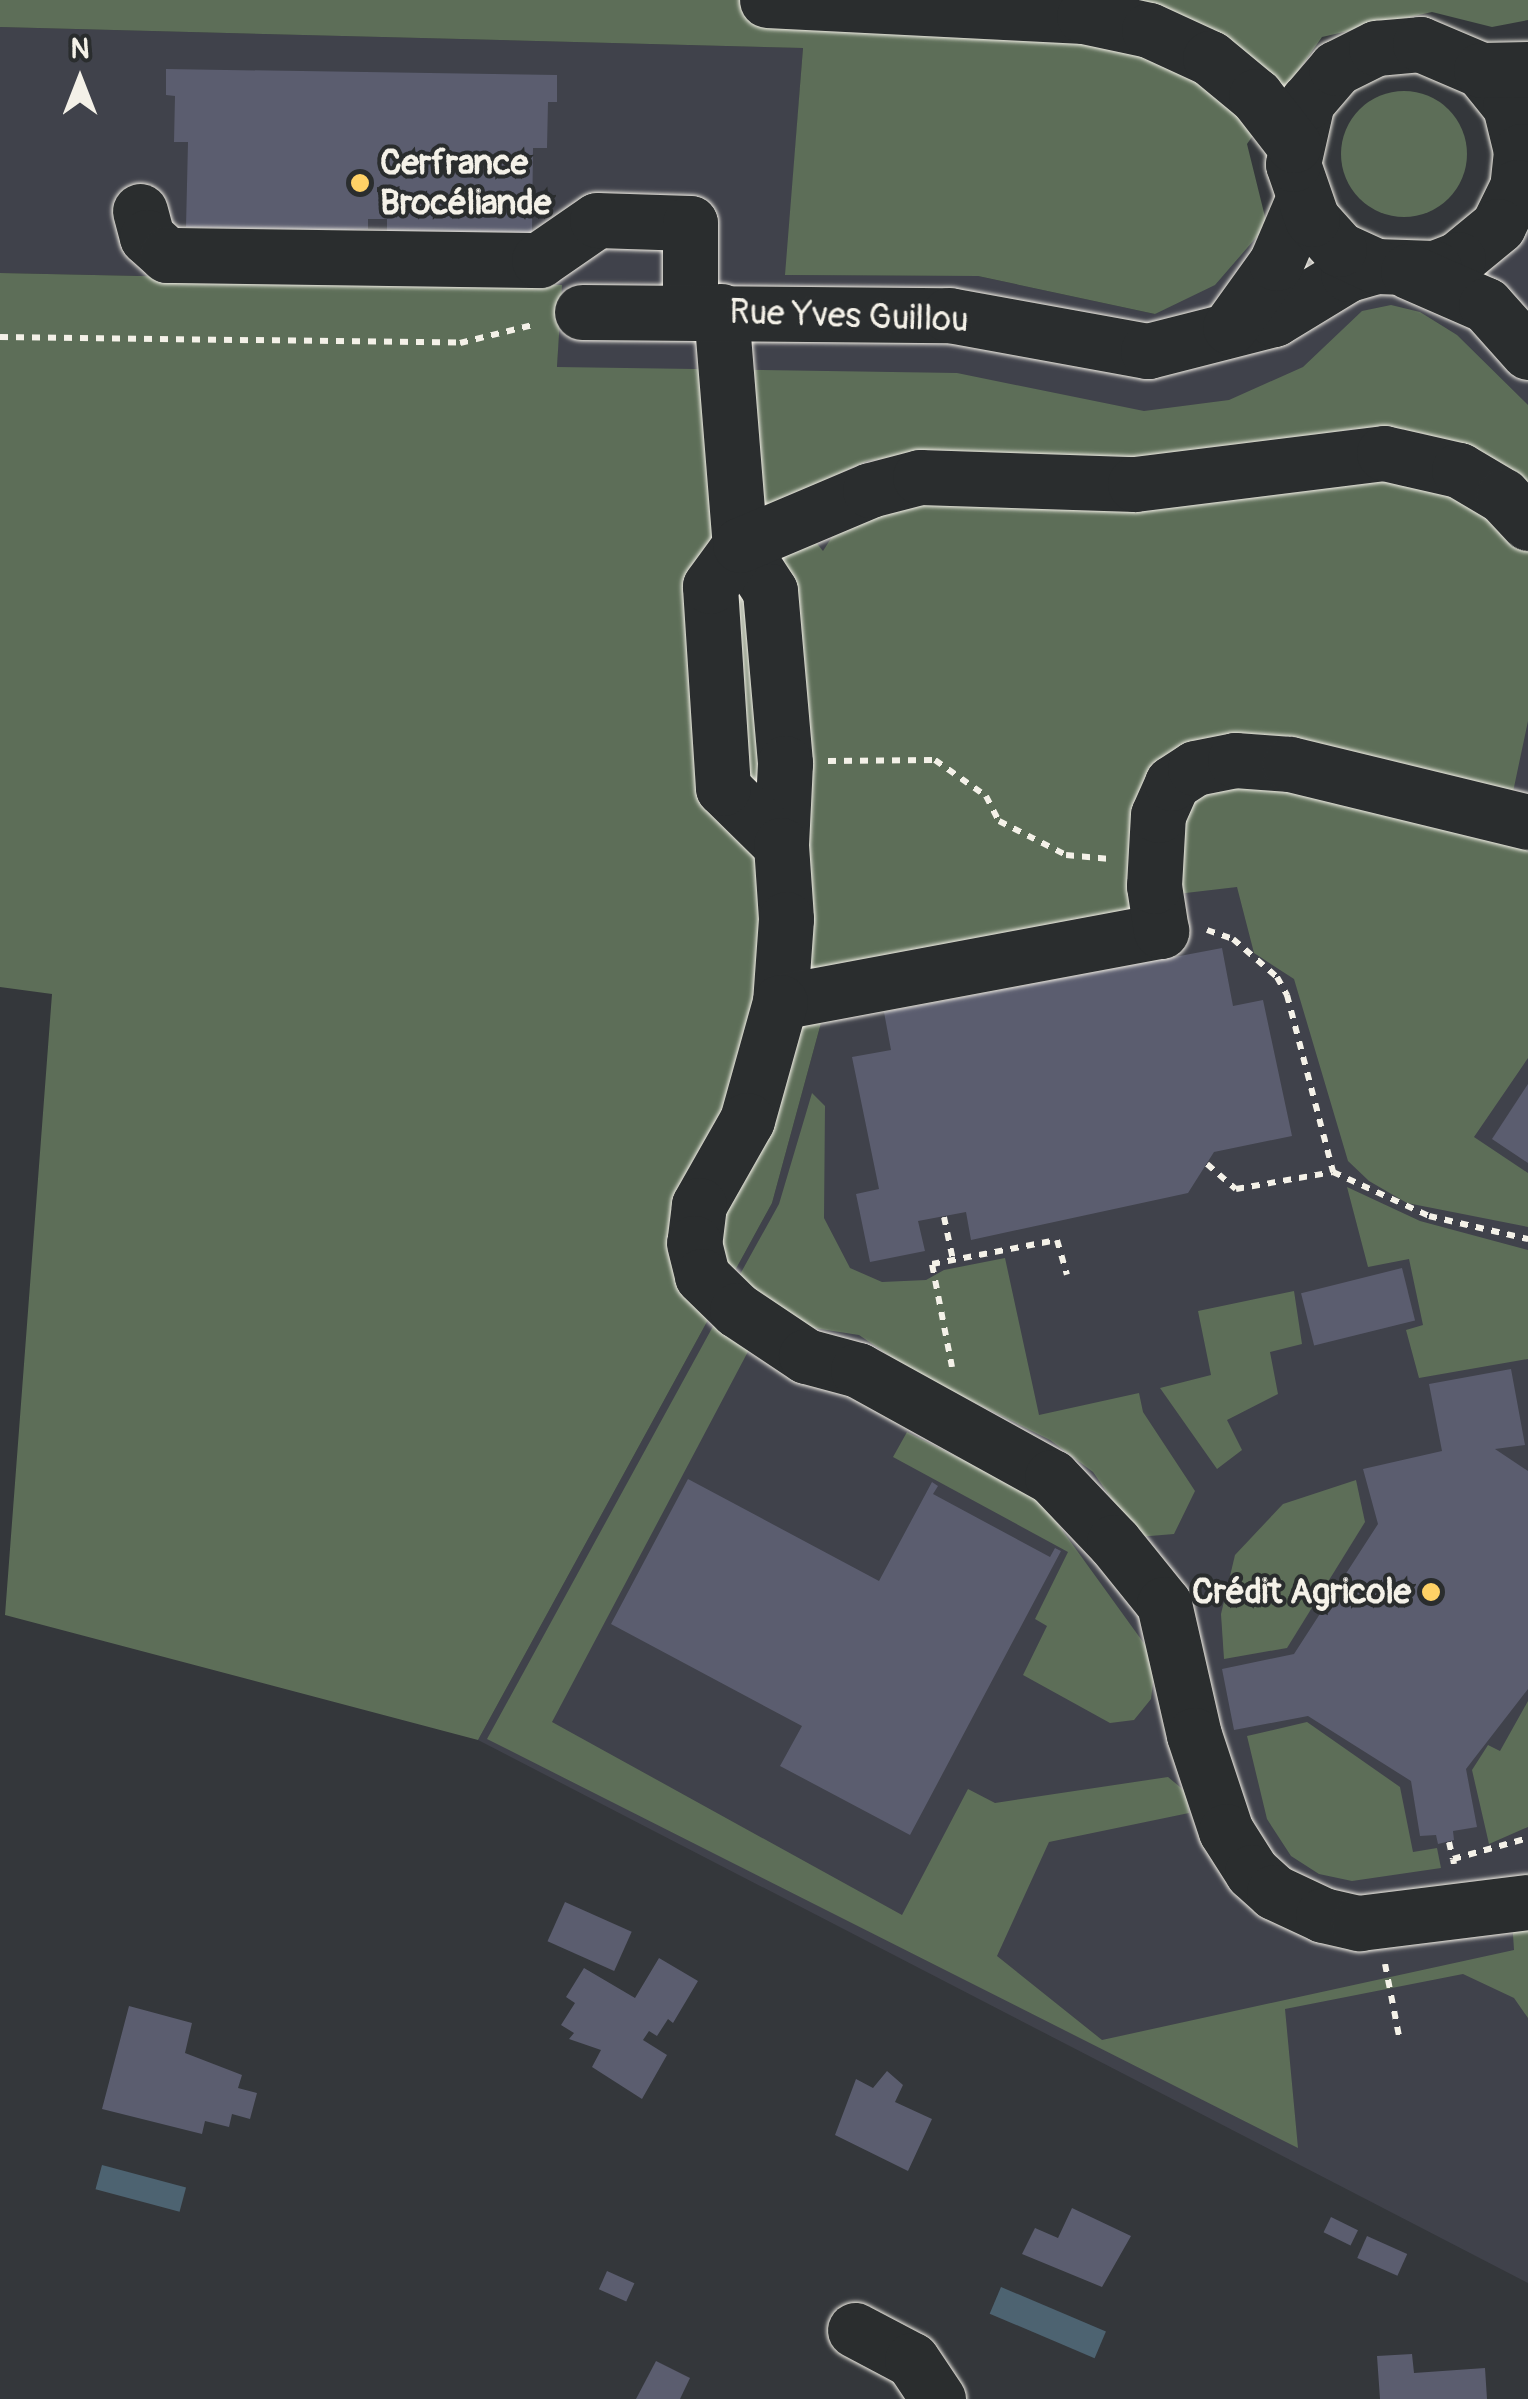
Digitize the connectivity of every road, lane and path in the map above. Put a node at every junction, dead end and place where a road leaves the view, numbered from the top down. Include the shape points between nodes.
1 (768, 0) edge
2 (1504, 70) edge
3 (1294, 145) junction
4 (1525, 148) edge
5 (1302, 202) junction
6 (1512, 204) junction
7 (140, 211) dead end
8 (1528, 262) edge
9 (1392, 269) junction
10 (582, 312) joint
11 (705, 312) junction
12 (1230, 327) junction
13 (0, 338) edge
14 (1528, 352) edge
15 (1528, 523) edge
16 (740, 545) junction
17 (784, 763) junction
18 (1528, 822) edge
19 (782, 845) junction
20 (1158, 908) junction
21 (780, 1002) junction
22 (1207, 1164) dead end
23 (1332, 1172) junction
24 (944, 1217) dead end
25 (1528, 1239) edge
26 (952, 1260) dead end
27 (1450, 1842) dead end
28 (1453, 1859) dead end
29 (1528, 1902) edge
30 (1376, 1923) junction
31 (1399, 2036) dead end
32 (855, 2330) dead end
33 (938, 2399) edge

1 - 3 main road via 1084,16 1149,30 1210,58 1256,96
2 - 3 main road via 1420,44 1355,56 1307,102
2 - 4 main road
3 - 5 main road
4 - 6 main road
5 - 9 main road via 1339,249
5 - 12 main road via 1276,263
6 - 8 main road
6 - 9 main road via 1489,236 1458,259
7 - 11 main road via 146,237 167,255 539,260 597,220 690,224
9 - 12 main road, Rue Yves Guillou via 1348,274 1274,318
9 - 14 main road via 1486,305
10 - 11 main road, Rue Yves Guillou
10 - 13 path via 460,344
11 - 12 main road, Rue Yves Guillou via 948,314 1148,352
11 - 16 main road
15 - 16 main road via 1503,496 1459,470 1384,453 1135,484 920,477 870,490
16 - 17 main road via 770,592
16 - 19 main road via 710,586 724,788
17 - 19 main road
17 - 20 path via 934,760 986,796 999,821 1066,855 1111,860
18 - 20 main road via 1290,764 1235,760 1195,768 1172,783 1158,814
19 - 21 main road
20 - 21 main road
20 - 23 path via 1222,934 1277,977
21 - 30 main road via 746,1120 700,1206 694,1243 702,1276 736,1310 806,1356 858,1370 1052,1477 1164,1604 1194,1735 1226,1831 1252,1872 1274,1892 1323,1915
22 - 23 path via 1236,1189
23 - 25 path via 1429,1216
24 - 26 path
27 - 28 path
29 - 30 main road
30 - 31 path
32 - 33 main road via 912,2360

